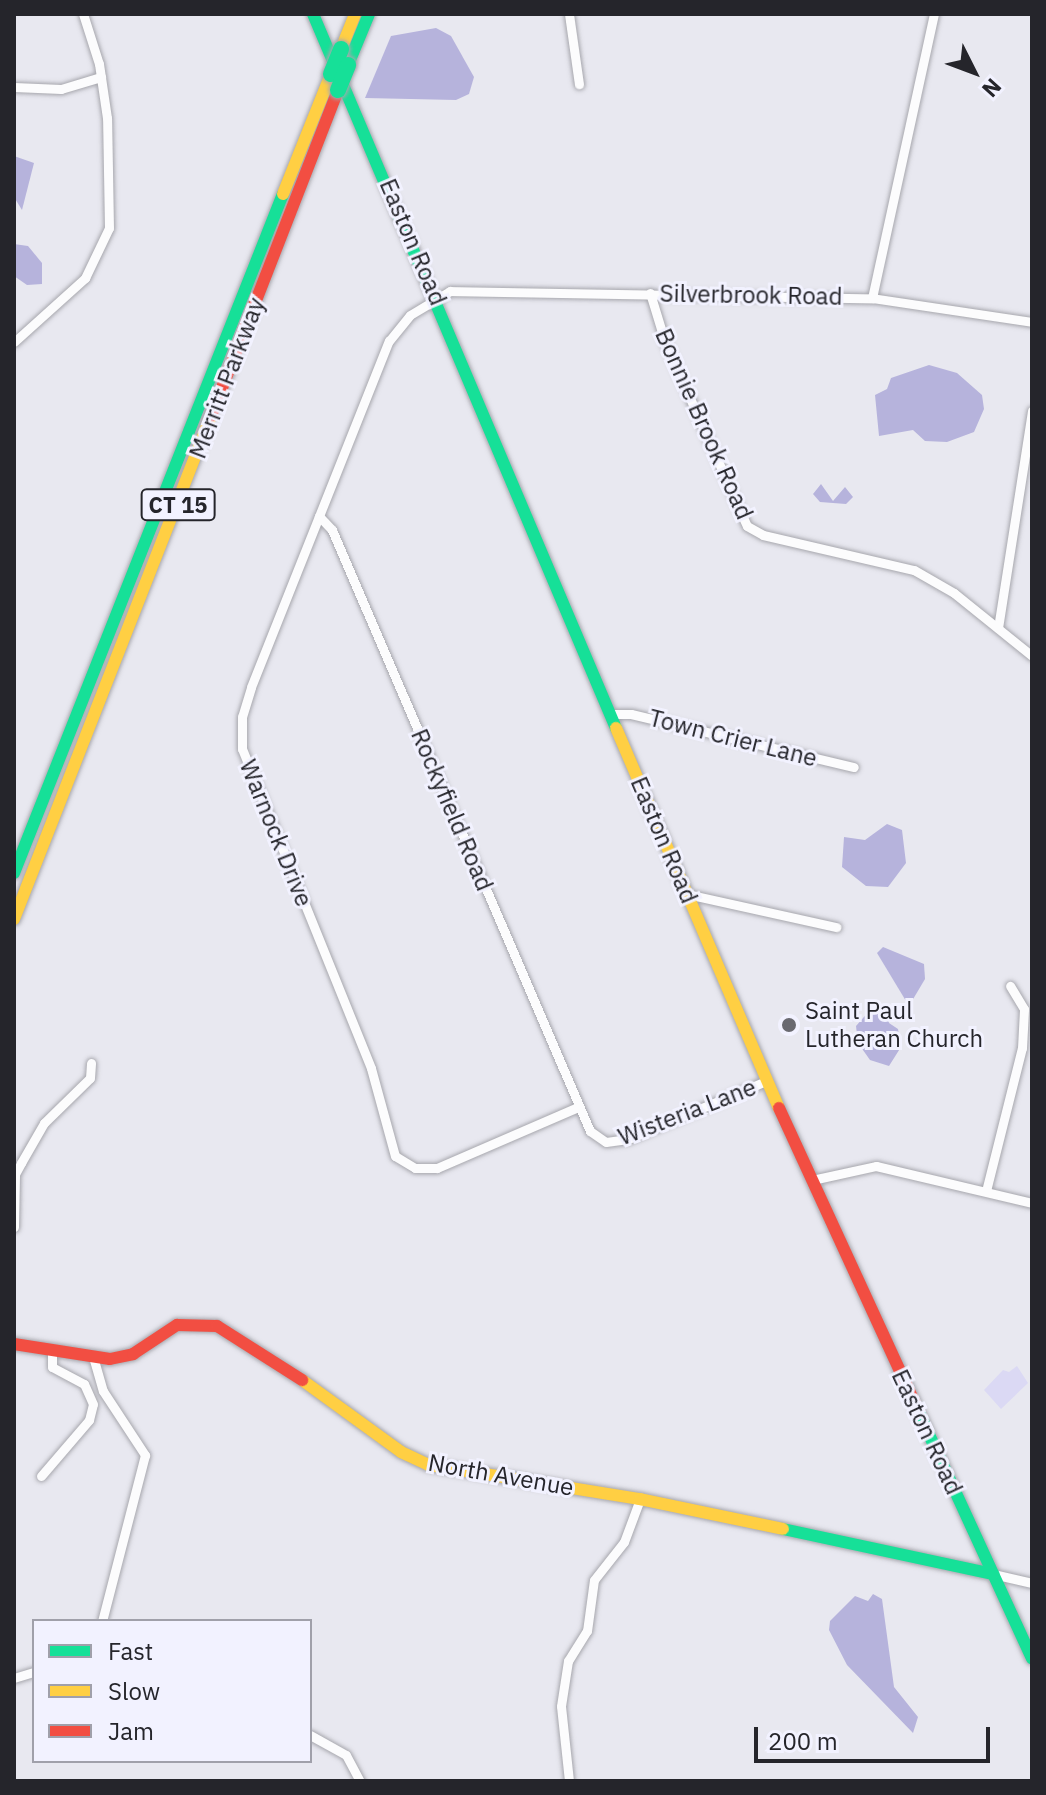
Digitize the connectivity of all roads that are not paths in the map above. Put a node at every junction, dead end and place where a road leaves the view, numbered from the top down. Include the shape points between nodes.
1 (83, 14) edge
2 (313, 14) edge
3 (353, 14) edge
4 (369, 14) edge
5 (569, 14) edge
6 (934, 14) edge
7 (344, 57) junction
8 (101, 77) junction
9 (579, 84) dead end
10 (14, 87) edge
11 (650, 293) junction
12 (436, 297) junction
13 (872, 298) junction
14 (1032, 322) edge
15 (14, 342) edge
16 (1032, 411) edge
17 (319, 516) junction
18 (998, 628) junction
19 (1032, 656) edge
20 (611, 714) junction
21 (851, 767) dead end
22 (14, 873) edge
23 (687, 894) junction
24 (14, 919) edge
25 (836, 927) dead end
26 (1010, 986) dead end
27 (1027, 1049) edge
28 (91, 1063) dead end
29 (766, 1081) junction
30 (578, 1107) junction
31 (812, 1180) junction
32 (986, 1191) junction
33 (1032, 1203) edge
34 (14, 1227) edge
35 (14, 1344) edge
36 (52, 1351) junction
37 (94, 1360) junction
38 (41, 1476) dead end
39 (640, 1499) junction
40 (993, 1574) junction
41 (1032, 1583) edge
42 (103, 1619) edge
43 (1032, 1658) edge
44 (312, 1736) edge
45 (360, 1781) edge
46 (569, 1781) edge

1 - 8 street
2 - 12 main road, Easton Road
3 - 7 main road, Merritt Parkway / CT 15
4 - 7 main road, Merritt Parkway / CT 15
5 - 9 street
6 - 13 street, Silverbrook Road
7 - 22 main road, Merritt Parkway / CT 15, bridge via 331,74
7 - 24 main road, Merritt Parkway / CT 15, bridge via 338,90
8 - 10 street via 61,89
8 - 15 street via 111,197 104,244 79,285
11 - 12 street, Silverbrook Road via 463,291
11 - 13 street, Silverbrook Road
11 - 18 street, Bonnie Brook Road via 671,356 747,526 763,535 914,570
12 - 17 street, Warnock Drive via 401,324 389,341
12 - 20 main road, Easton Road
13 - 14 street
16 - 18 street via 1021,459 1004,617
17 - 30 street, Rockyfield Road via 332,530 352,575
17 - 30 street, Warnock Drive via 246,700 240,741 371,1068 395,1156 415,1168 437,1168
18 - 19 street, Bonnie Brook Road
20 - 21 street, Town Crier Lane via 631,714
20 - 23 main road, Easton Road
23 - 25 street
23 - 29 main road, Easton Road
26 - 27 street via 1023,1002
27 - 32 street
28 - 34 street via 90,1078 44,1123 15,1174
29 - 30 street, Wisteria Lane via 616,1142 595,1136
29 - 31 main road, Easton Road
31 - 32 street via 865,1166
31 - 40 main road, Easton Road
32 - 33 street
35 - 36 main road, North Avenue
36 - 37 main road, North Avenue
36 - 38 street via 52,1367 84,1384 93,1404 89,1420
37 - 39 main road, North Avenue via 133,1354 183,1324 217,1326 245,1339 417,1461
37 - 42 street via 103,1391 145,1455
39 - 40 main road, North Avenue
39 - 46 street via 624,1542 594,1580 587,1631 568,1661 561,1706
40 - 41 street, North Avenue
40 - 43 main road, Easton Road
44 - 45 street via 346,1755

